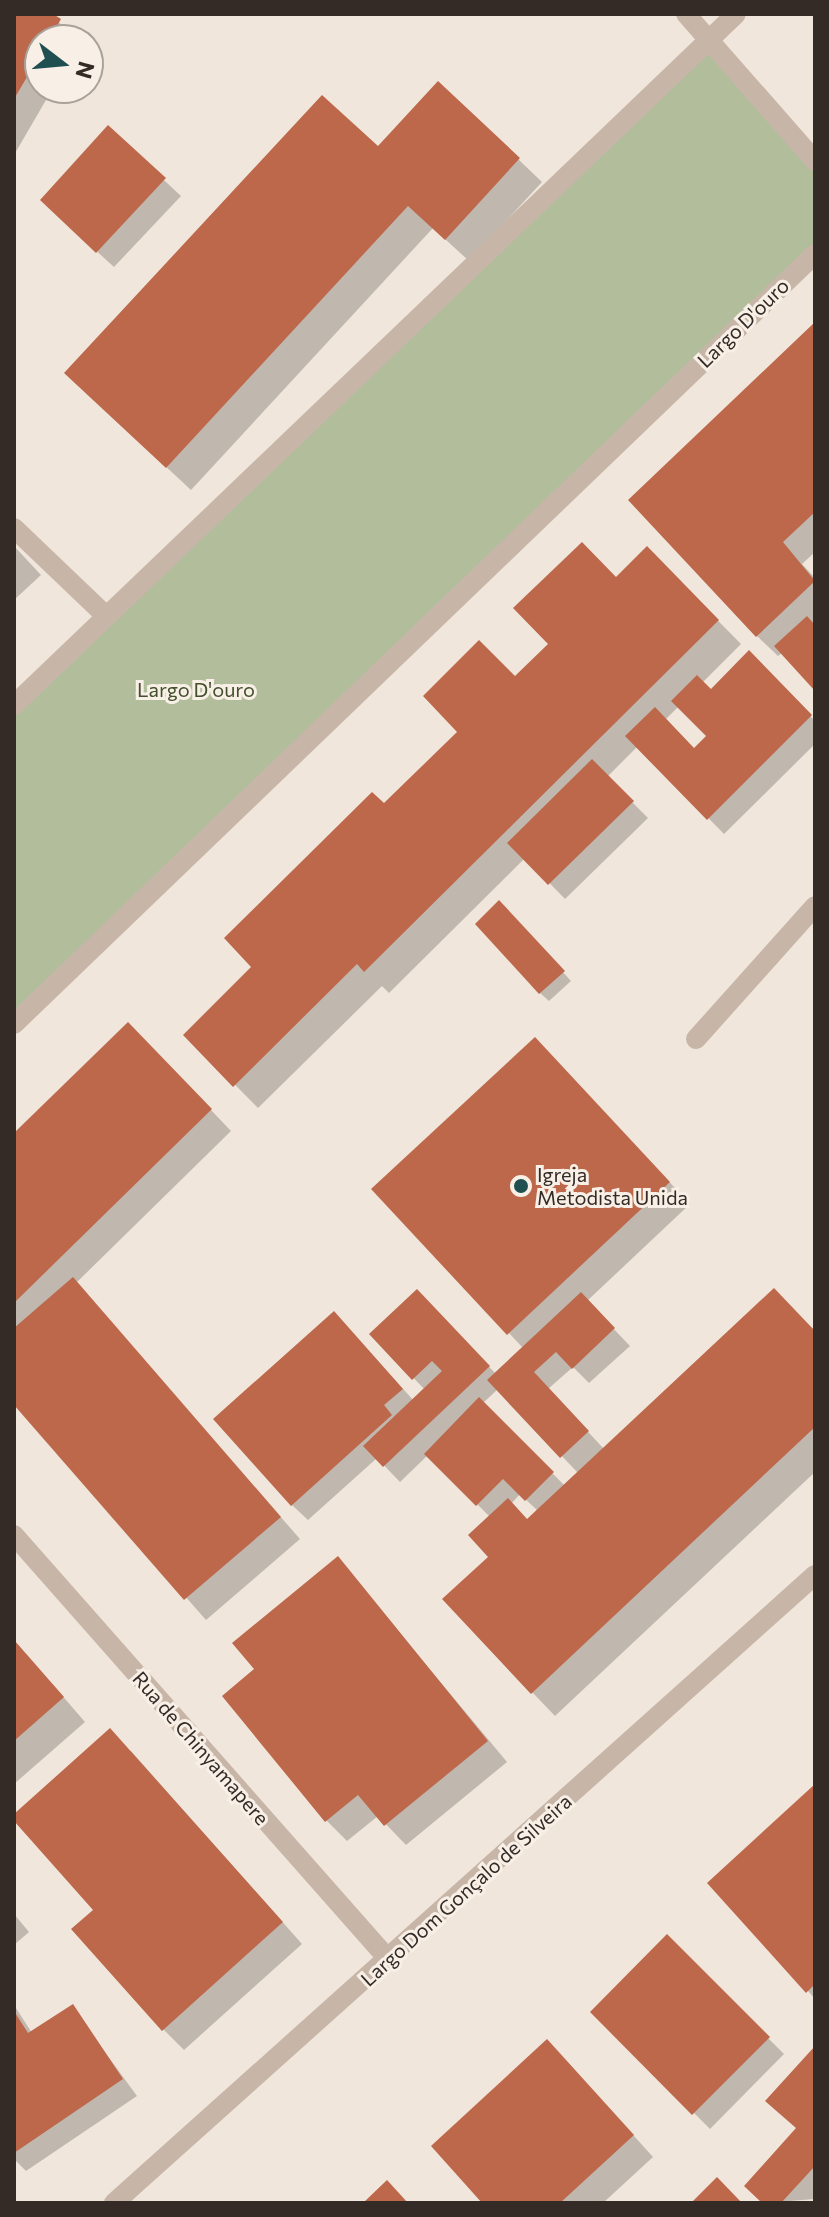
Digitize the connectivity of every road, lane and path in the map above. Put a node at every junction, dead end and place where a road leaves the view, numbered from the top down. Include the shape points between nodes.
1 (686, 14) edge
2 (736, 14) edge
3 (711, 40) junction
4 (815, 161) edge
5 (815, 254) edge
6 (14, 528) edge
7 (106, 616) junction
8 (14, 705) edge
9 (815, 906) edge
10 (14, 1024) edge
11 (696, 1039) dead end
12 (14, 1535) edge
13 (815, 1575) edge
14 (389, 1960) junction
15 (114, 2203) edge

1 - 3 street
2 - 3 street
3 - 4 street
3 - 7 street
5 - 10 street, Largo D'ouro
6 - 7 street
7 - 8 street
9 - 11 street
12 - 14 street, Rua de Chinyamapere
13 - 14 street, Largo Dom Gonçalo de Silveira
14 - 15 street, Largo Dom Gonçalo de Silveira

